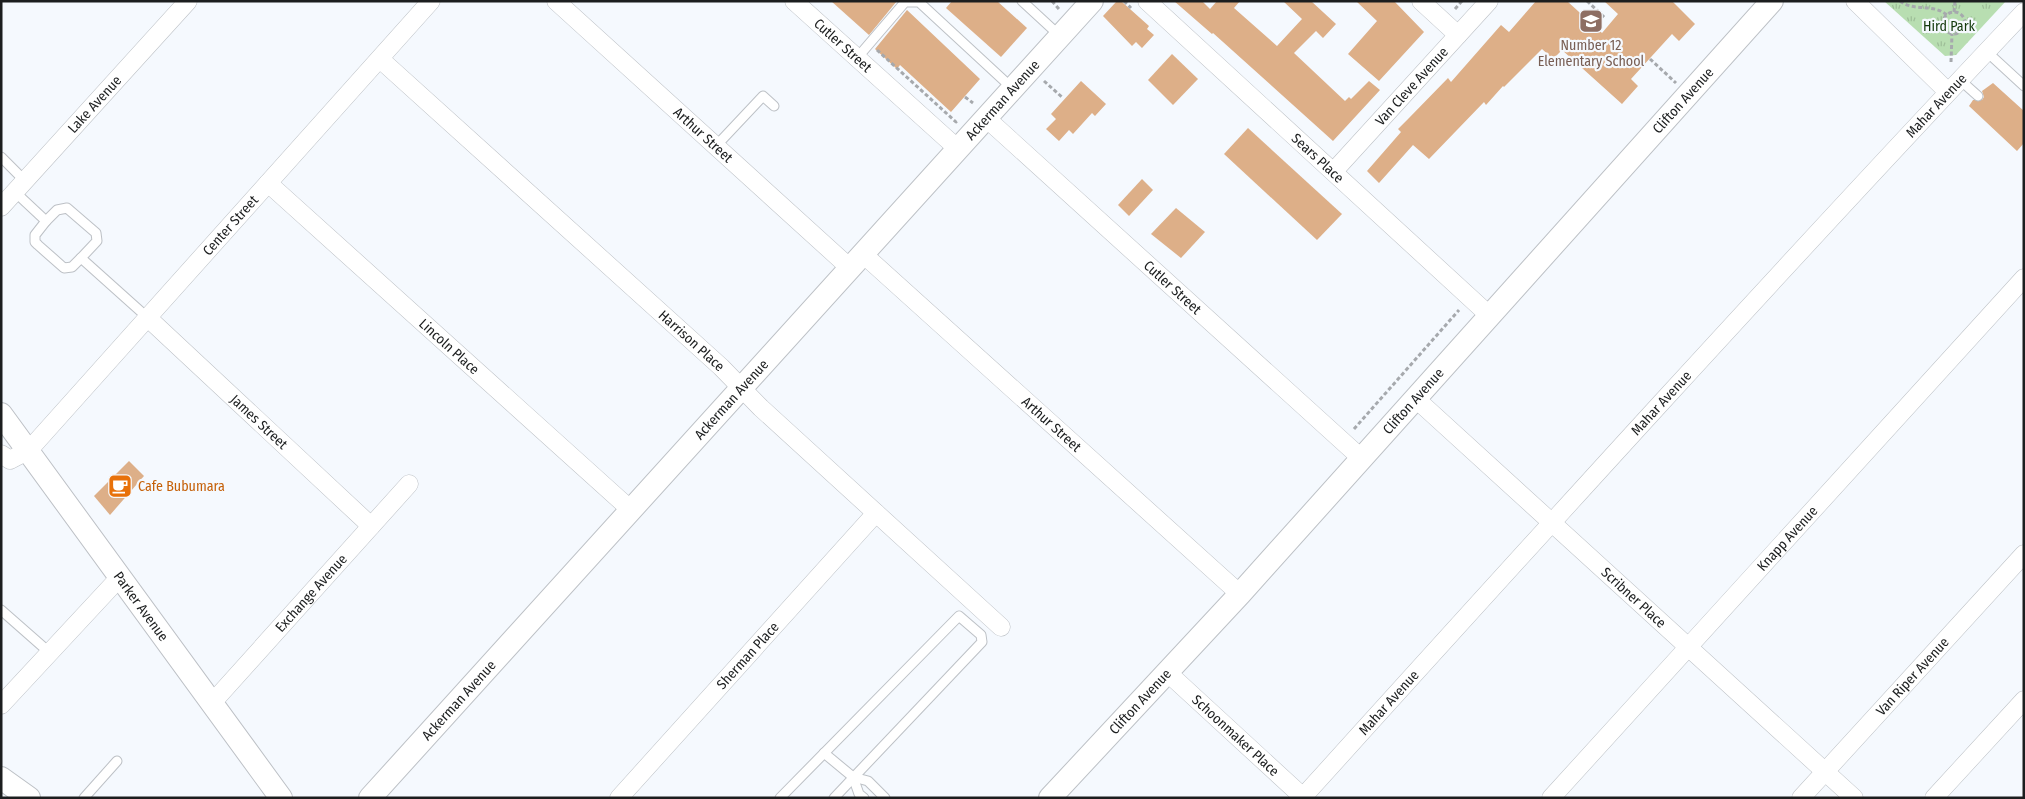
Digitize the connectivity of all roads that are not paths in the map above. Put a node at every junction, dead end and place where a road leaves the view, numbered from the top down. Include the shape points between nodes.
1 (188, 1) edge
2 (431, 1) edge
3 (556, 1) edge
4 (794, 1) edge
5 (919, 1) edge
6 (1022, 1) edge
7 (1421, 1) edge
8 (1489, 1) edge
9 (1772, 1) edge
10 (1855, 1) edge
11 (1082, 5) edge
12 (1143, 8) edge
13 (2021, 19) edge
14 (1050, 27) junction
15 (1458, 35) junction
16 (1986, 51) junction
17 (857, 58) junction
18 (380, 59) junction
19 (1953, 85) junction
20 (2024, 86) edge
21 (1012, 88) junction
22 (1978, 96) dead end
23 (774, 106) dead end
24 (976, 107) junction
25 (716, 146) junction
26 (958, 149) junction
27 (1, 156) edge
28 (1334, 171) junction
29 (268, 183) junction
30 (20, 186) junction
31 (1, 207) edge
32 (46, 221) junction
33 (81, 258) junction
34 (856, 261) junction
35 (2024, 278) edge
36 (1490, 316) junction
37 (148, 318) junction
38 (742, 388) junction
39 (1415, 398) junction
40 (1, 414) edge
41 (29, 450) junction
42 (1, 454) edge
43 (1361, 458) junction
44 (409, 484) dead end
45 (630, 510) junction
46 (876, 513) junction
47 (1550, 523) junction
48 (371, 526) junction
49 (2024, 554) edge
50 (120, 577) junction
51 (1240, 594) junction
52 (1, 610) edge
53 (1000, 626) dead end
54 (1687, 647) junction
55 (50, 653) junction
56 (1168, 673) junction
57 (2024, 700) edge
58 (212, 703) junction
59 (1, 705) edge
60 (824, 753) junction
61 (118, 761) dead end
62 (1825, 771) junction
63 (853, 777) junction
64 (1, 778) edge
65 (374, 796) edge
66 (29, 798) edge
67 (84, 798) edge
68 (281, 798) edge
69 (619, 798) edge
70 (780, 798) edge
71 (834, 798) edge
72 (864, 798) edge
73 (885, 798) edge
74 (1050, 798) edge
75 (1303, 798) edge
76 (1551, 798) edge
77 (1801, 798) edge
78 (1854, 798) edge
79 (1934, 798) edge

1 - 30 street, Lake Avenue
2 - 18 street, Center Street
3 - 25 street, Arthur Street
4 - 17 street, Cutler Street
5 - 17 lane via 905,2
5 - 21 lane
6 - 14 lane
7 - 15 street
8 - 15 street, Van Cleve Avenue
9 - 36 street, Clifton Avenue
10 - 19 street
11 - 14 street, Ackerman Avenue
12 - 28 street, Sears Place
13 - 16 street, Mahar Avenue
14 - 21 street, Ackerman Avenue
15 - 28 street, Van Cleve Avenue
16 - 19 street, Mahar Avenue
16 - 20 lane
17 - 26 street, Cutler Street
18 - 29 street, Center Street
18 - 38 street, Harrison Place
19 - 22 lane
19 - 47 street, Mahar Avenue
21 - 24 street, Ackerman Avenue
23 - 25 lane via 763,96
24 - 26 street, Ackerman Avenue
24 - 43 street, Cutler Street
25 - 34 street, Arthur Street
26 - 34 street, Ackerman Avenue
27 - 30 lane
28 - 36 street, Sears Place
29 - 37 street, Center Street
29 - 45 street, Lincoln Place
30 - 31 street, Lake Avenue
30 - 32 lane
32 - 33 lane via 35,235 35,242 64,268 72,267
32 - 33 lane via 57,210 67,208 96,233 97,241
33 - 37 lane
34 - 38 street, Ackerman Avenue
34 - 51 street, Arthur Street
35 - 54 street, Knapp Avenue
36 - 39 street, Clifton Avenue
37 - 41 street, Center Street
37 - 48 street, James Street
38 - 45 street, Ackerman Avenue
38 - 46 street, Harrison Place
39 - 43 street, Clifton Avenue
39 - 47 street, Scribner Place
40 - 41 street, Parker Avenue
41 - 42 street via 10,460
41 - 50 street, Parker Avenue
43 - 51 street, Clifton Avenue
44 - 48 street, Exchange Avenue
45 - 65 street, Ackerman Avenue
46 - 53 street, Harrison Place
46 - 69 street, Sherman Place
47 - 54 street, Scribner Place
47 - 75 street, Mahar Avenue
48 - 58 street, Exchange Avenue
49 - 62 street, Van Riper Avenue
50 - 55 street
50 - 58 street, Parker Avenue
51 - 56 street, Clifton Avenue
52 - 55 lane
54 - 62 street, Scribner Place
54 - 76 street, Knapp Avenue
55 - 59 street
56 - 74 street, Clifton Avenue
56 - 75 street, Schoonmaker Place
57 - 79 street
58 - 68 street, Parker Avenue
60 - 63 lane
60 - 63 lane via 959,616 982,635 982,642
60 - 70 lane
61 - 67 lane
62 - 77 street, Van Riper Avenue
62 - 78 street, Scribner Place
63 - 71 lane
63 - 72 lane via 859,794
63 - 73 lane via 868,782
64 - 66 street

